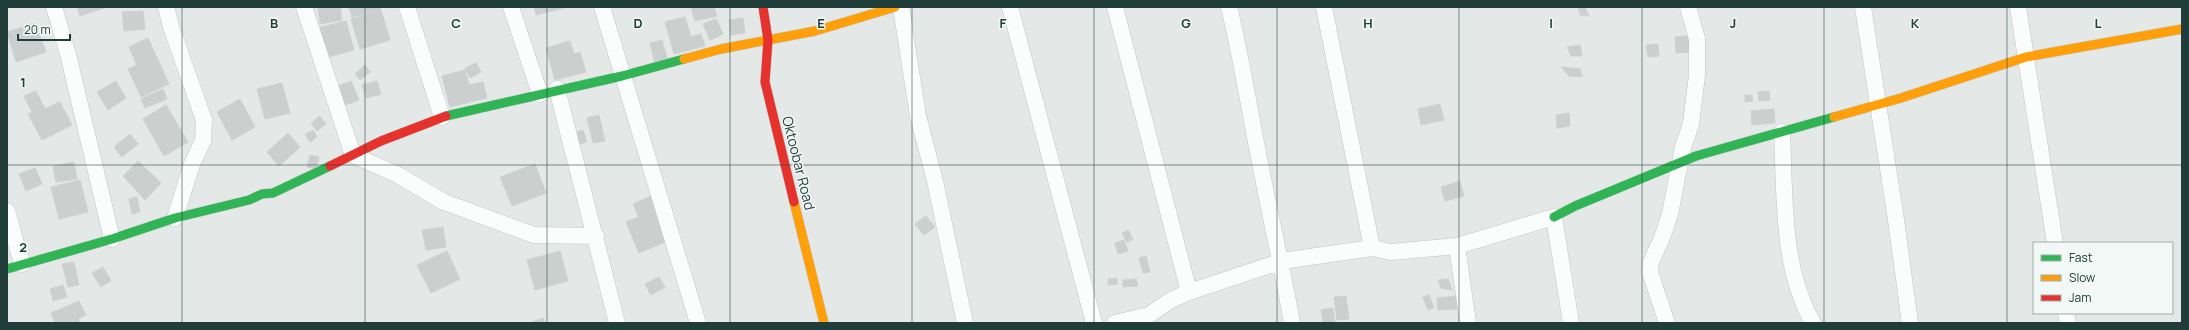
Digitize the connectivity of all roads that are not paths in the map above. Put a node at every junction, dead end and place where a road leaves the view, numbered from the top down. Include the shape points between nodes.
1 (54, 7) edge
2 (166, 7) edge
3 (304, 7) edge
4 (407, 7) edge
5 (511, 7) edge
6 (602, 7) edge
7 (763, 7) edge
8 (895, 7) edge
9 (900, 7) edge
10 (1010, 7) edge
11 (1115, 7) edge
12 (1229, 7) edge
13 (1324, 7) edge
14 (1688, 7) edge
15 (1863, 7) edge
16 (2018, 7) edge
17 (2182, 29) edge
18 (768, 40) junction
19 (2026, 57) junction
20 (622, 76) junction
21 (557, 89) junction
22 (540, 94) junction
23 (1878, 105) junction
24 (442, 117) junction
25 (1782, 132) junction
26 (353, 155) junction
27 (1682, 161) junction
28 (7, 211) edge
29 (1554, 217) junction
30 (175, 218) junction
31 (596, 236) junction
32 (112, 239) junction
33 (2055, 242) edge
34 (1457, 246) junction
35 (1372, 248) junction
36 (1282, 261) junction
37 (14, 266) edge
38 (1189, 292) junction
39 (1150, 319) edge
40 (617, 323) edge
41 (698, 323) edge
42 (824, 323) edge
43 (965, 323) edge
44 (1094, 323) edge
45 (1115, 323) edge
46 (1292, 323) edge
47 (1468, 323) edge
48 (1571, 323) edge
49 (1667, 323) edge
50 (1812, 323) edge
51 (1910, 323) edge

1 - 32 street via 68,54
2 - 30 street via 204,120 203,141 192,164
3 - 26 street
4 - 24 street
5 - 22 street
6 - 20 street
7 - 18 street, Oktoobar Road
8 - 18 street via 815,31
9 - 43 street via 918,116 935,181
10 - 44 street
11 - 38 street
12 - 36 street via 1240,49 1261,168
13 - 35 street
14 - 27 street via 1697,39 1697,75 1691,124 1683,147
15 - 23 street
16 - 19 street
17 - 19 street
18 - 20 street
18 - 42 street, Oktoobar Road via 765,82
19 - 23 street
19 - 33 street
20 - 21 street
20 - 41 street
21 - 22 street
21 - 31 street
22 - 24 street
23 - 25 street
23 - 51 street
24 - 26 street
25 - 27 street
25 - 50 street via 1788,240 1798,292
26 - 30 street via 273,193
26 - 31 street via 398,175 444,202 534,235
27 - 29 street
27 - 49 street via 1668,220 1651,262 1650,272
28 - 37 street
29 - 34 street
29 - 48 street
30 - 32 street
31 - 40 street
32 - 37 street
34 - 35 street via 1391,252
34 - 47 street
35 - 36 street
36 - 38 street
36 - 46 street
38 - 39 street via 1171,300
39 - 45 street

